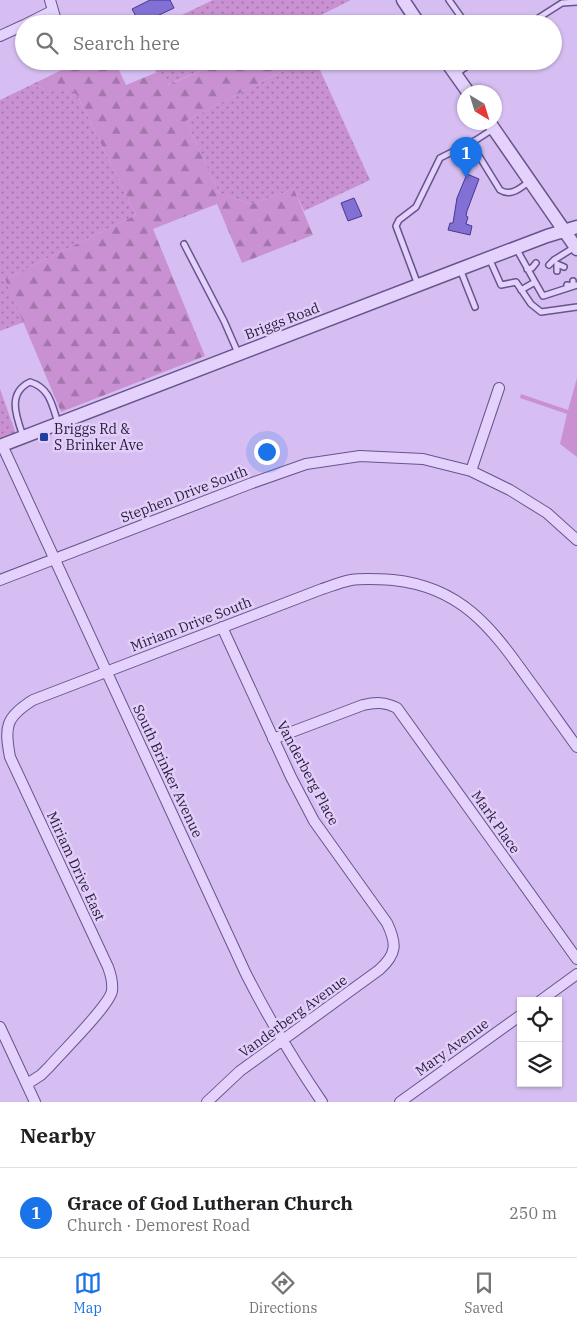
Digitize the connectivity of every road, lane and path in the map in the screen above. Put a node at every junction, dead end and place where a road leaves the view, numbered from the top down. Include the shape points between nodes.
1 (50, 0) edge
2 (403, 0) edge
3 (449, 0) edge
4 (561, 2) edge
5 (577, 2) edge
6 (52, 11) junction
7 (44, 15) edge
8 (54, 15) edge
9 (413, 15) edge
10 (460, 15) edge
11 (542, 15) edge
12 (15, 29) edge
13 (0, 36) edge
14 (452, 70) edge
15 (461, 70) edge
16 (455, 74) junction
17 (463, 85) edge
18 (486, 130) edge
19 (494, 130) edge
20 (470, 143) junction
21 (530, 181) junction
22 (577, 227) edge
23 (564, 231) junction
24 (184, 244) dead end
25 (515, 248) junction
26 (576, 248) edge
27 (489, 258) junction
28 (547, 258) dead end
29 (556, 262) junction
30 (549, 265) dead end
31 (564, 267) dead end
32 (460, 268) junction
33 (557, 271) dead end
34 (535, 282) junction
35 (418, 284) junction
36 (573, 284) edge
37 (521, 290) junction
38 (475, 307) dead end
39 (577, 307) edge
40 (239, 354) junction
41 (499, 388) dead end
42 (58, 423) junction
43 (23, 437) junction
44 (1, 445) edge
45 (471, 471) junction
46 (577, 540) edge
47 (54, 559) junction
48 (0, 580) edge
49 (222, 627) junction
50 (106, 672) junction
51 (6, 736) joint
52 (274, 739) junction
53 (577, 747) edge
54 (394, 951) joint
55 (577, 960) edge
56 (577, 974) edge
57 (545, 997) edge
58 (517, 1018) edge
59 (0, 1027) edge
60 (282, 1041) junction
61 (27, 1084) junction
62 (35, 1102) edge
63 (207, 1102) edge
64 (322, 1102) edge
65 (400, 1102) edge

1 - 6 street
2 - 9 street
3 - 10 lane
4 - 5 lane
4 - 11 lane
6 - 7 street
6 - 8 street
12 - 13 street
14 - 16 street
15 - 16 lane
16 - 17 street
18 - 20 lane
19 - 21 street
20 - 21 lane via 500,190 513,192
20 - 35 lane via 440,158 416,207 396,226
21 - 23 street
22 - 23 street, Briggs Road
23 - 25 street, Briggs Road
23 - 26 street
24 - 40 lane
25 - 27 street, Briggs Road
25 - 34 lane via 533,267
26 - 29 lane
27 - 32 street, Briggs Road
27 - 37 lane via 501,285 516,282
28 - 29 lane
29 - 30 lane
29 - 31 lane
29 - 33 lane
32 - 35 street, Briggs Road
32 - 38 lane
34 - 36 lane via 543,296
34 - 37 lane
35 - 40 street, Briggs Road
37 - 39 lane via 541,312
40 - 42 street, Briggs Road
41 - 45 street
42 - 43 street, Briggs Road
42 - 43 lane via 48,396 40,385 30,382 21,387 16,396 17,419
43 - 44 street, Briggs Road
44 - 47 street, South Brinker Avenue
45 - 46 street, Stephen Drive South via 547,513
45 - 47 street, Stephen Drive South via 423,459 360,456 306,464
47 - 48 street, Stephen Drive South
47 - 50 street, South Brinker Avenue
49 - 50 street, Miriam Drive South
49 - 52 street, Vanderberg Place
49 - 53 street, Miriam Drive South via 352,580 408,581 436,589 473,612 489,627
50 - 51 street, Miriam Drive South via 26,704 10,719
50 - 60 street, South Brinker Avenue via 246,974
51 - 61 street, Miriam Drive East via 10,757 112,979 112,990 103,1006 41,1075
52 - 54 street, Vanderberg Place via 314,821 387,923 393,936
52 - 55 street, Mark Place via 363,705 376,702 397,708
54 - 60 street, Vanderberg Avenue via 380,970
56 - 57 street
58 - 65 street, Mary Avenue
59 - 61 street
60 - 63 street, Vanderberg Avenue via 240,1071
60 - 64 street, South Brinker Avenue
61 - 62 street

